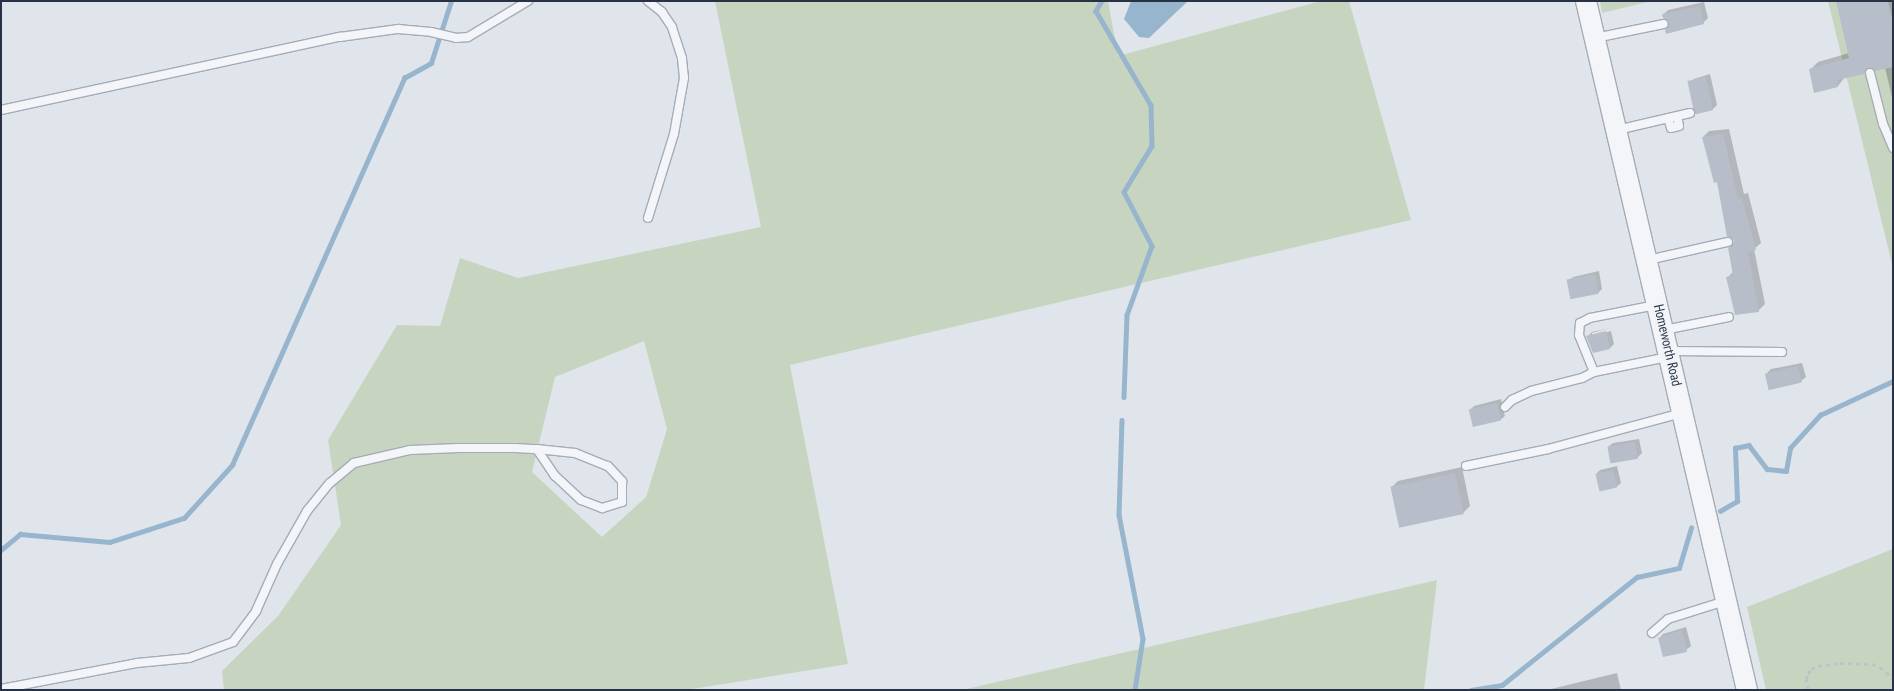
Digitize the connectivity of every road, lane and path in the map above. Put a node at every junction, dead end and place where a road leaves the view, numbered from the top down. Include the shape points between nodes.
1 (528, 1) edge
2 (648, 1) edge
3 (1589, 2) edge
4 (1664, 24) dead end
5 (1595, 38) junction
6 (1870, 73) dead end
7 (1, 110) edge
8 (1690, 113) dead end
9 (1617, 130) junction
10 (1893, 148) edge
11 (648, 218) dead end
12 (1728, 242) dead end
13 (1648, 260) junction
14 (1658, 304) junction
15 (1729, 317) dead end
16 (1664, 330) junction
17 (1782, 352) dead end
18 (1670, 354) junction
19 (1594, 372) junction
20 (1505, 408) dead end
21 (1683, 413) junction
22 (537, 449) junction
23 (1466, 466) dead end
24 (1727, 600) junction
25 (1652, 633) dead end
26 (1893, 678) edge
27 (1, 689) edge
28 (1747, 690) edge
29 (1808, 690) edge

1 - 7 lane via 468,38 398,29 340,37
2 - 11 lane via 672,26 682,58 684,78 674,134
3 - 5 street, Homeworth Road
4 - 5 lane
5 - 9 street, Homeworth Road
6 - 10 lane via 1883,124
8 - 9 lane
9 - 13 street, Homeworth Road
12 - 13 lane
13 - 14 street, Homeworth Road
14 - 16 street, Homeworth Road
14 - 19 lane via 1580,323 1579,335
15 - 16 lane
16 - 18 street, Homeworth Road
17 - 18 lane
18 - 19 lane
18 - 21 street, Homeworth Road
19 - 20 lane via 1531,391 1512,400
21 - 23 lane
21 - 24 street, Homeworth Road
22 - 22 lane via 575,453 608,466 622,481 622,502 602,508 581,500 555,476
22 - 27 lane via 410,450 354,464 330,483 306,511 256,611 233,642 190,658 137,664
24 - 25 lane via 1668,619
24 - 28 street, Homeworth Road
26 - 29 path via 1872,664 1818,666 1808,674

